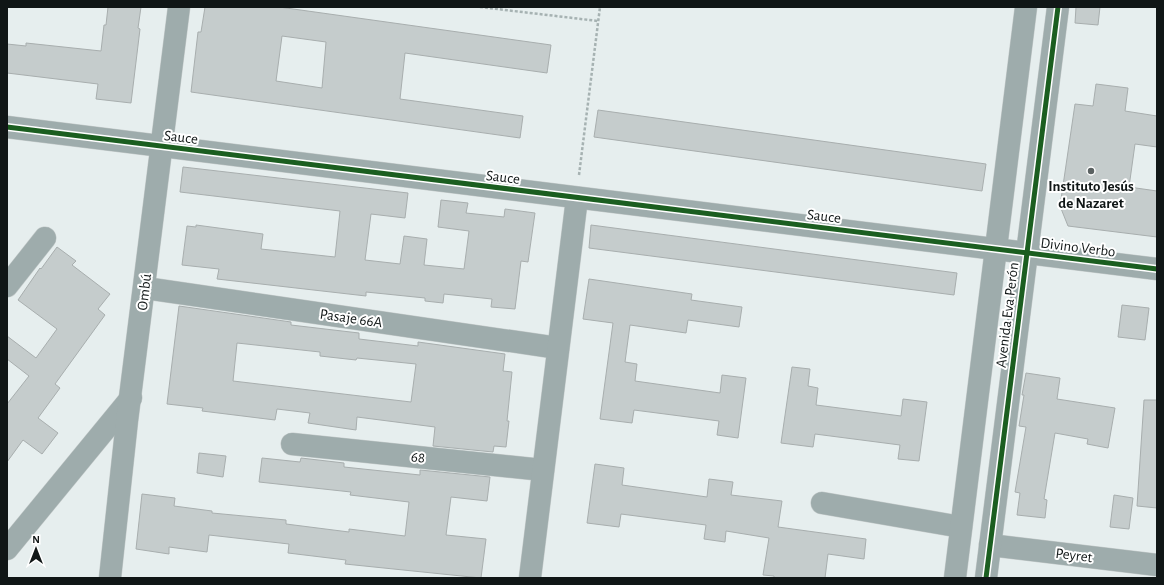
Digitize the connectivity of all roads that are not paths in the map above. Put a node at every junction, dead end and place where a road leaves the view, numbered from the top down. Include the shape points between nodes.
1 (179, 7) edge
2 (1026, 7) edge
3 (1058, 7) edge
4 (7, 127) edge
5 (163, 147) junction
6 (576, 198) junction
7 (45, 238) dead end
8 (995, 250) junction
9 (1027, 253) junction
10 (1157, 269) edge
11 (7, 286) edge
12 (145, 288) junction
13 (558, 348) junction
14 (131, 398) junction
15 (292, 444) dead end
16 (543, 470) junction
17 (822, 503) dead end
18 (961, 527) junction
19 (990, 545) junction
20 (7, 549) edge
21 (1157, 565) edge
22 (110, 578) edge
23 (530, 578) edge
24 (955, 578) edge
25 (986, 578) edge

1 - 5 street, Ombú
2 - 8 street, Avenida Eva Perón
3 - 9 street, Avenida Eva Perón
4 - 5 street, Sauce
5 - 6 street, Sauce
5 - 12 street, Ombú
6 - 8 street, Sauce
6 - 13 street
7 - 11 street
8 - 9 street, Divino Verbo
8 - 18 street, Avenida Eva Perón
9 - 10 street, Divino Verbo
9 - 19 street, Avenida Eva Perón
12 - 13 street, Pasaje 66A
12 - 14 street, Ombú
13 - 16 street
14 - 20 street
14 - 22 street, Ombú
15 - 16 street, 68
16 - 23 street
17 - 18 street
18 - 24 street, Avenida Eva Perón
19 - 21 street, Peyret
19 - 25 street, Avenida Eva Perón

